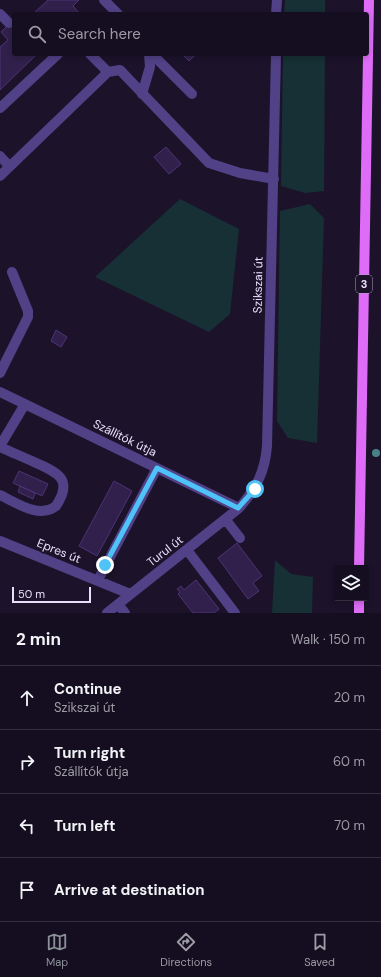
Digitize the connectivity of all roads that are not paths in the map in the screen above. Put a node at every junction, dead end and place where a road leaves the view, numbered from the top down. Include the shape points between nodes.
1 (104, 0) edge
2 (277, 0) edge
3 (369, 0) edge
4 (116, 12) edge
5 (276, 12) edge
6 (369, 12) edge
7 (0, 14) edge
8 (9, 23) dead end
9 (56, 56) edge
10 (92, 56) edge
11 (149, 56) edge
12 (154, 56) edge
13 (276, 56) edge
14 (368, 56) edge
15 (108, 72) junction
16 (142, 94) junction
17 (192, 94) dead end
18 (0, 108) edge
19 (0, 156) edge
20 (9, 166) junction
21 (0, 176) edge
22 (274, 179) junction
23 (12, 272) dead end
24 (0, 373) edge
25 (0, 392) edge
26 (25, 404) junction
27 (0, 447) edge
28 (157, 468) junction
29 (0, 495) edge
30 (238, 508) junction
31 (226, 520) junction
32 (240, 538) dead end
33 (0, 541) edge
34 (187, 550) junction
35 (359, 565) edge
36 (98, 580) junction
37 (130, 594) junction
38 (359, 601) edge
39 (118, 604) junction
40 (106, 613) edge
41 (125, 613) edge
42 (235, 613) edge
43 (359, 613) edge

1 - 4 street
2 - 5 street
3 - 6 main road, 3
7 - 8 street
9 - 18 street
10 - 15 street
11 - 16 street via 150,67
12 - 17 street
13 - 22 street, Szikszai út
14 - 35 main road, 3
15 - 16 street via 120,70
15 - 20 street
16 - 22 street via 209,163 240,173
19 - 20 street
20 - 21 street
22 - 30 street, Szikszai út via 266,458 258,483
23 - 24 street via 28,311 28,317
25 - 26 street, Szállítók útja
26 - 27 street
26 - 28 street, Szállítók útja
27 - 29 street via 54,471 62,479 63,490 56,506 46,512 32,510
28 - 30 street, Szállítók útja
28 - 36 street
30 - 31 street, Turul út
31 - 32 street
31 - 34 street, Turul út
33 - 36 street, Epres út
34 - 37 street, Turul út
34 - 42 street
36 - 37 street, Epres út
37 - 39 street, Turul út
38 - 43 main road
39 - 40 street, Turul út
39 - 41 street

